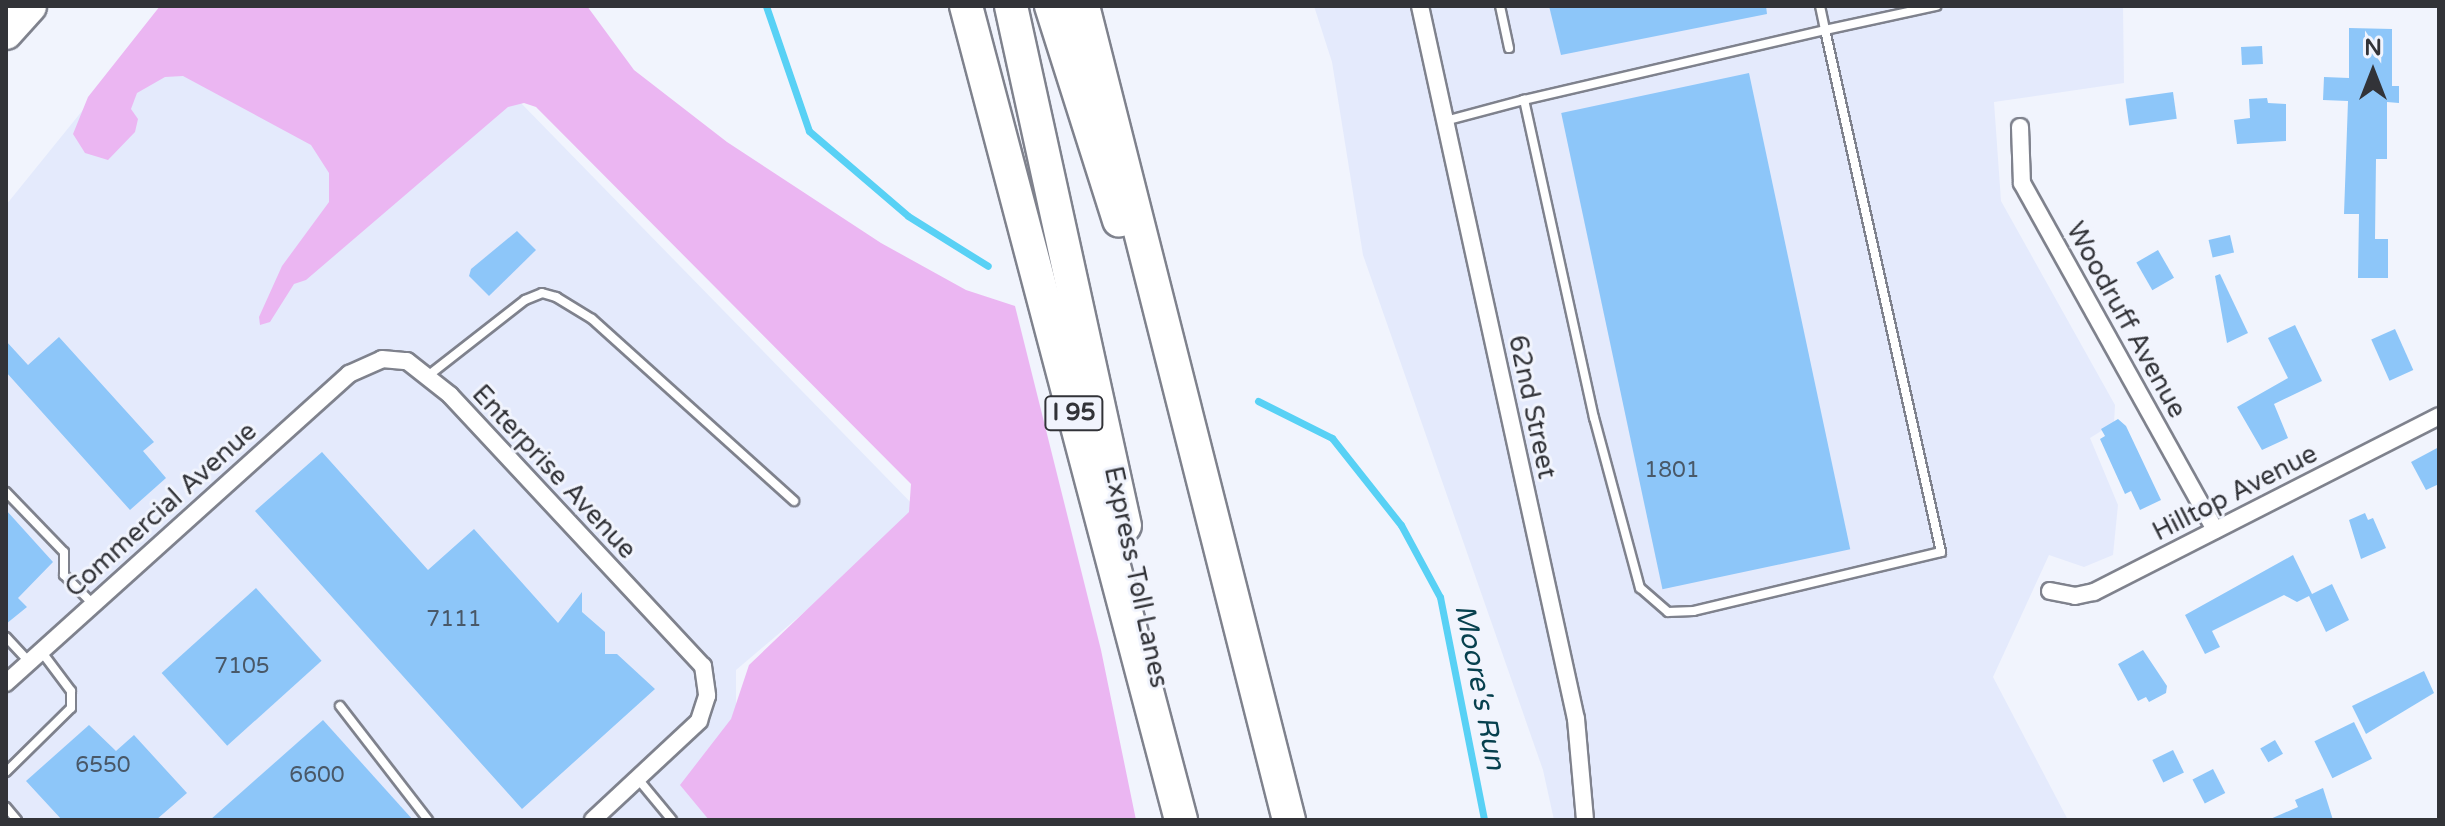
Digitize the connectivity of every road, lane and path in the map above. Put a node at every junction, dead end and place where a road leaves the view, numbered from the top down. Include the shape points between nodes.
1 (30, 6) edge
2 (966, 6) edge
3 (1011, 6) edge
4 (1051, 6) edge
5 (1083, 6) edge
6 (1420, 6) edge
7 (1500, 6) edge
8 (1820, 6) edge
9 (1936, 6) edge
10 (1825, 30) junction
11 (6, 33) edge
12 (1509, 48) dead end
13 (1524, 100) junction
14 (1445, 121) junction
15 (2020, 127) dead end
16 (1161, 315) junction
17 (349, 374) joint
18 (429, 375) junction
19 (2439, 416) edge
20 (6, 492) edge
21 (794, 501) dead end
22 (2215, 530) junction
23 (2050, 591) dead end
24 (93, 604) junction
25 (6, 637) edge
26 (35, 656) junction
27 (6, 683) edge
28 (340, 706) dead end
29 (6, 772) edge
30 (638, 779) junction
31 (6, 807) edge
32 (17, 820) edge
33 (428, 820) edge
34 (593, 820) edge
35 (672, 820) edge
36 (1181, 820) edge
37 (1188, 820) edge
38 (1289, 820) edge
39 (1585, 820) edge

1 - 11 highway
2 - 36 highway, I 95
3 - 37 highway, Express Toll Lanes
4 - 16 highway via 1107,192
5 - 16 highway
6 - 14 street, 62nd Street
7 - 12 lane
8 - 10 lane
9 - 10 lane
10 - 13 lane
10 - 13 lane via 1941,543 1941,552 1931,558 1694,611 1668,612 1640,588 1598,433
13 - 14 lane
14 - 39 street, 62nd Street via 1576,719
15 - 22 street, Woodruff Avenue via 2022,183
16 - 38 highway
17 - 18 street, Enterprise Avenue via 371,361 392,358
17 - 24 street, Commercial Avenue
18 - 21 lane via 525,300 542,293 556,297 592,319
18 - 30 street, Enterprise Avenue via 703,666 707,696 699,721
19 - 22 street, Hilltop Avenue
20 - 24 lane via 64,552 64,575
22 - 23 street, Hilltop Avenue via 2094,592 2075,596
24 - 26 street, Commercial Avenue
25 - 26 lane
26 - 27 street, Commercial Avenue
26 - 29 lane via 71,691 71,708
28 - 33 lane
30 - 34 street
30 - 35 lane
31 - 32 lane

